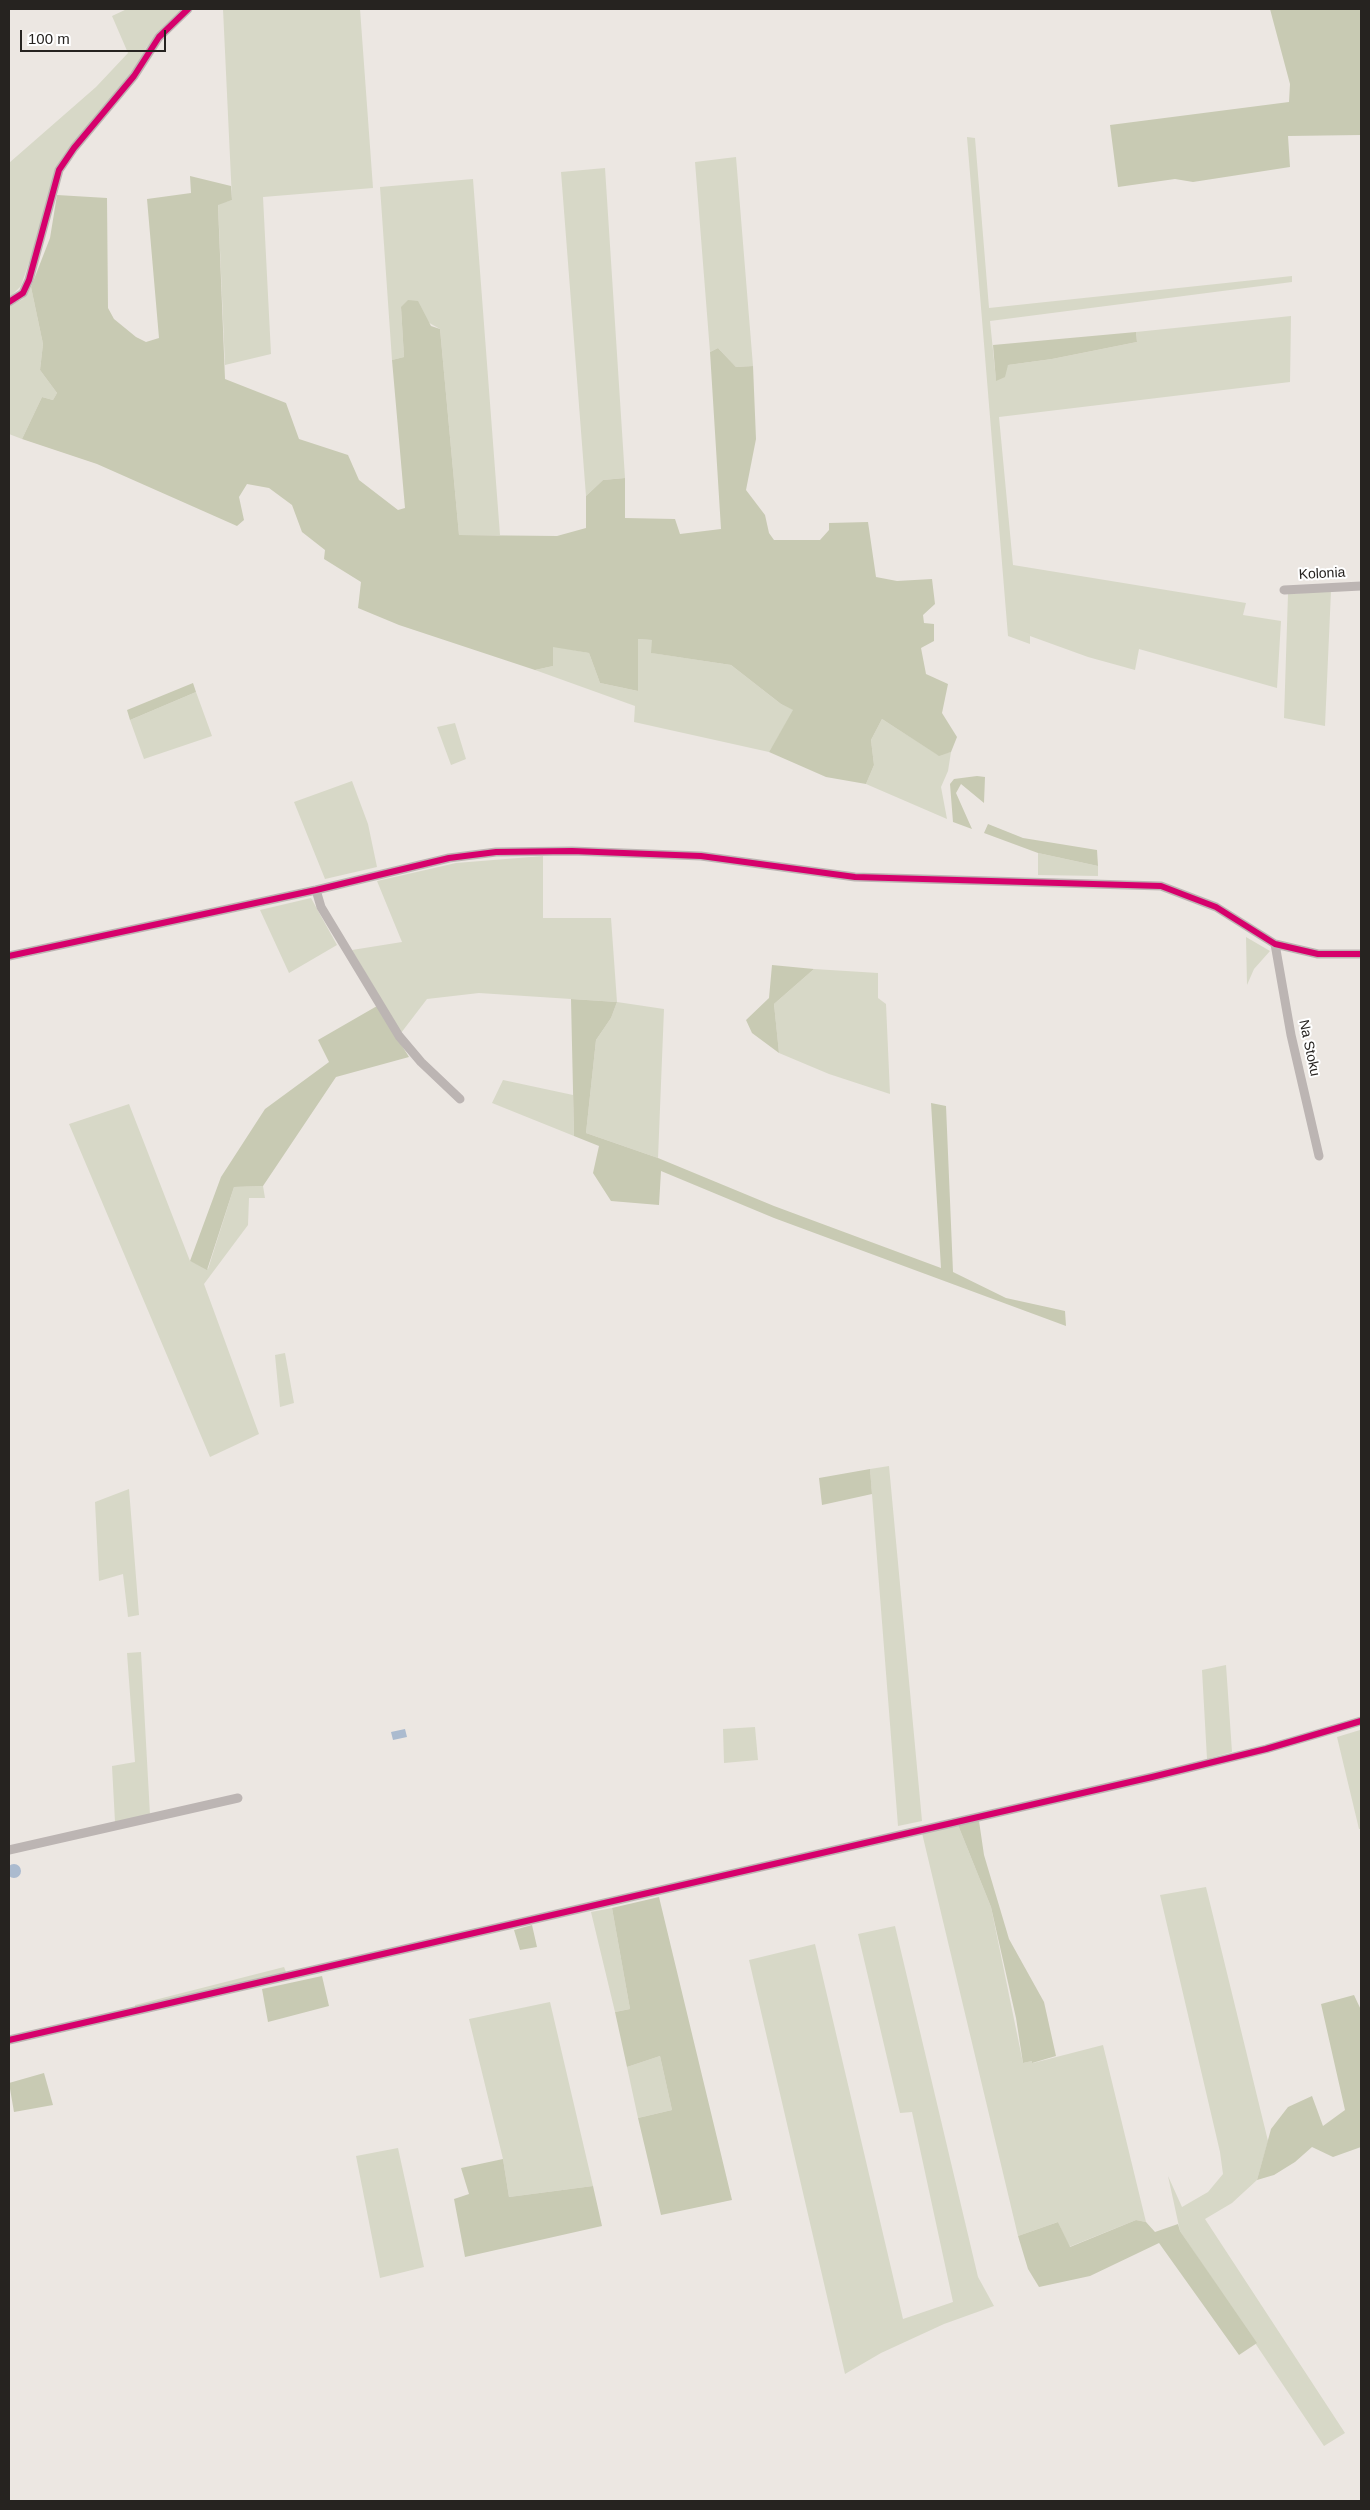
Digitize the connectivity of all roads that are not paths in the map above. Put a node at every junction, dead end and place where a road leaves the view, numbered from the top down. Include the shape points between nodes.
1 (188, 9) edge
2 (9, 302) edge
3 (1361, 586) edge
4 (1284, 590) dead end
5 (316, 890) junction
6 (1275, 944) junction
7 (1361, 954) edge
8 (9, 956) edge
9 (460, 1099) dead end
10 (1319, 1156) dead end
11 (1361, 1721) edge
12 (238, 1798) dead end
13 (9, 1850) edge
14 (9, 2040) edge

1 - 2 street via 159,37 134,76 74,148 60,170 23,293
3 - 4 street, Kolonia
5 - 6 street via 449,858 496,852 701,856 855,877 1161,886 1216,907
5 - 8 street
5 - 9 street via 321,907 399,1036
6 - 7 street via 1318,954
6 - 10 street, Na Stoku
11 - 14 street via 1266,1749 1152,1776
12 - 13 street

